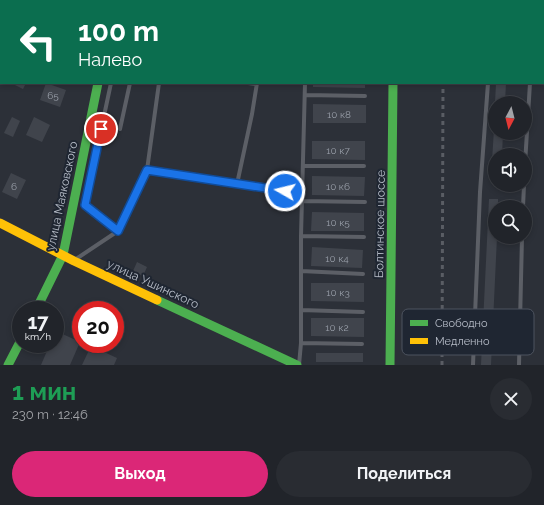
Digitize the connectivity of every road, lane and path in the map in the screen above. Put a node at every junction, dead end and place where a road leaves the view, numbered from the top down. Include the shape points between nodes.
1 (98, 84) edge
2 (111, 84) edge
3 (130, 84) edge
4 (159, 84) edge
5 (257, 84) edge
6 (305, 84) edge
7 (393, 84) edge
8 (488, 84) edge
9 (530, 84) edge
10 (305, 96) junction
11 (365, 96) dead end
12 (120, 129) dead end
13 (526, 148) edge
14 (303, 166) junction
15 (364, 166) dead end
16 (147, 170) junction
17 (237, 184) junction
18 (285, 191) dead end
19 (302, 201) junction
20 (365, 202) dead end
21 (0, 222) edge
22 (118, 231) junction
23 (301, 236) junction
24 (364, 237) dead end
25 (522, 244) edge
26 (63, 255) junction
27 (74, 261) junction
28 (301, 272) junction
29 (363, 274) dead end
30 (40, 301) edge
31 (475, 309) edge
32 (520, 309) edge
33 (301, 310) junction
34 (363, 312) dead end
35 (301, 343) junction
36 (362, 344) dead end
37 (14, 353) edge
38 (473, 355) edge
39 (519, 355) edge
40 (8, 365) edge
41 (298, 365) edge
42 (390, 365) edge
43 (473, 365) edge
44 (519, 365) edge

1 - 26 street, улица Маяковского
2 - 22 lane via 85,205
3 - 12 lane
4 - 16 lane
5 - 17 lane
6 - 10 lane
7 - 42 street, Болтинское шоссе
8 - 31 lane
9 - 13 lane
10 - 11 lane
10 - 14 lane
14 - 15 lane
14 - 19 lane
16 - 17 lane
16 - 22 lane
17 - 18 lane
19 - 20 lane
19 - 23 lane
21 - 26 street, улица Ушинского
22 - 27 lane
23 - 24 lane
23 - 28 lane
25 - 32 lane
26 - 27 street, улица Ушинского
26 - 30 street, улица Маяковского
27 - 41 street, улица Ушинского
28 - 29 lane
28 - 33 lane
33 - 34 lane
33 - 35 lane
35 - 36 lane
35 - 41 lane
37 - 40 street
38 - 43 lane
39 - 44 lane

